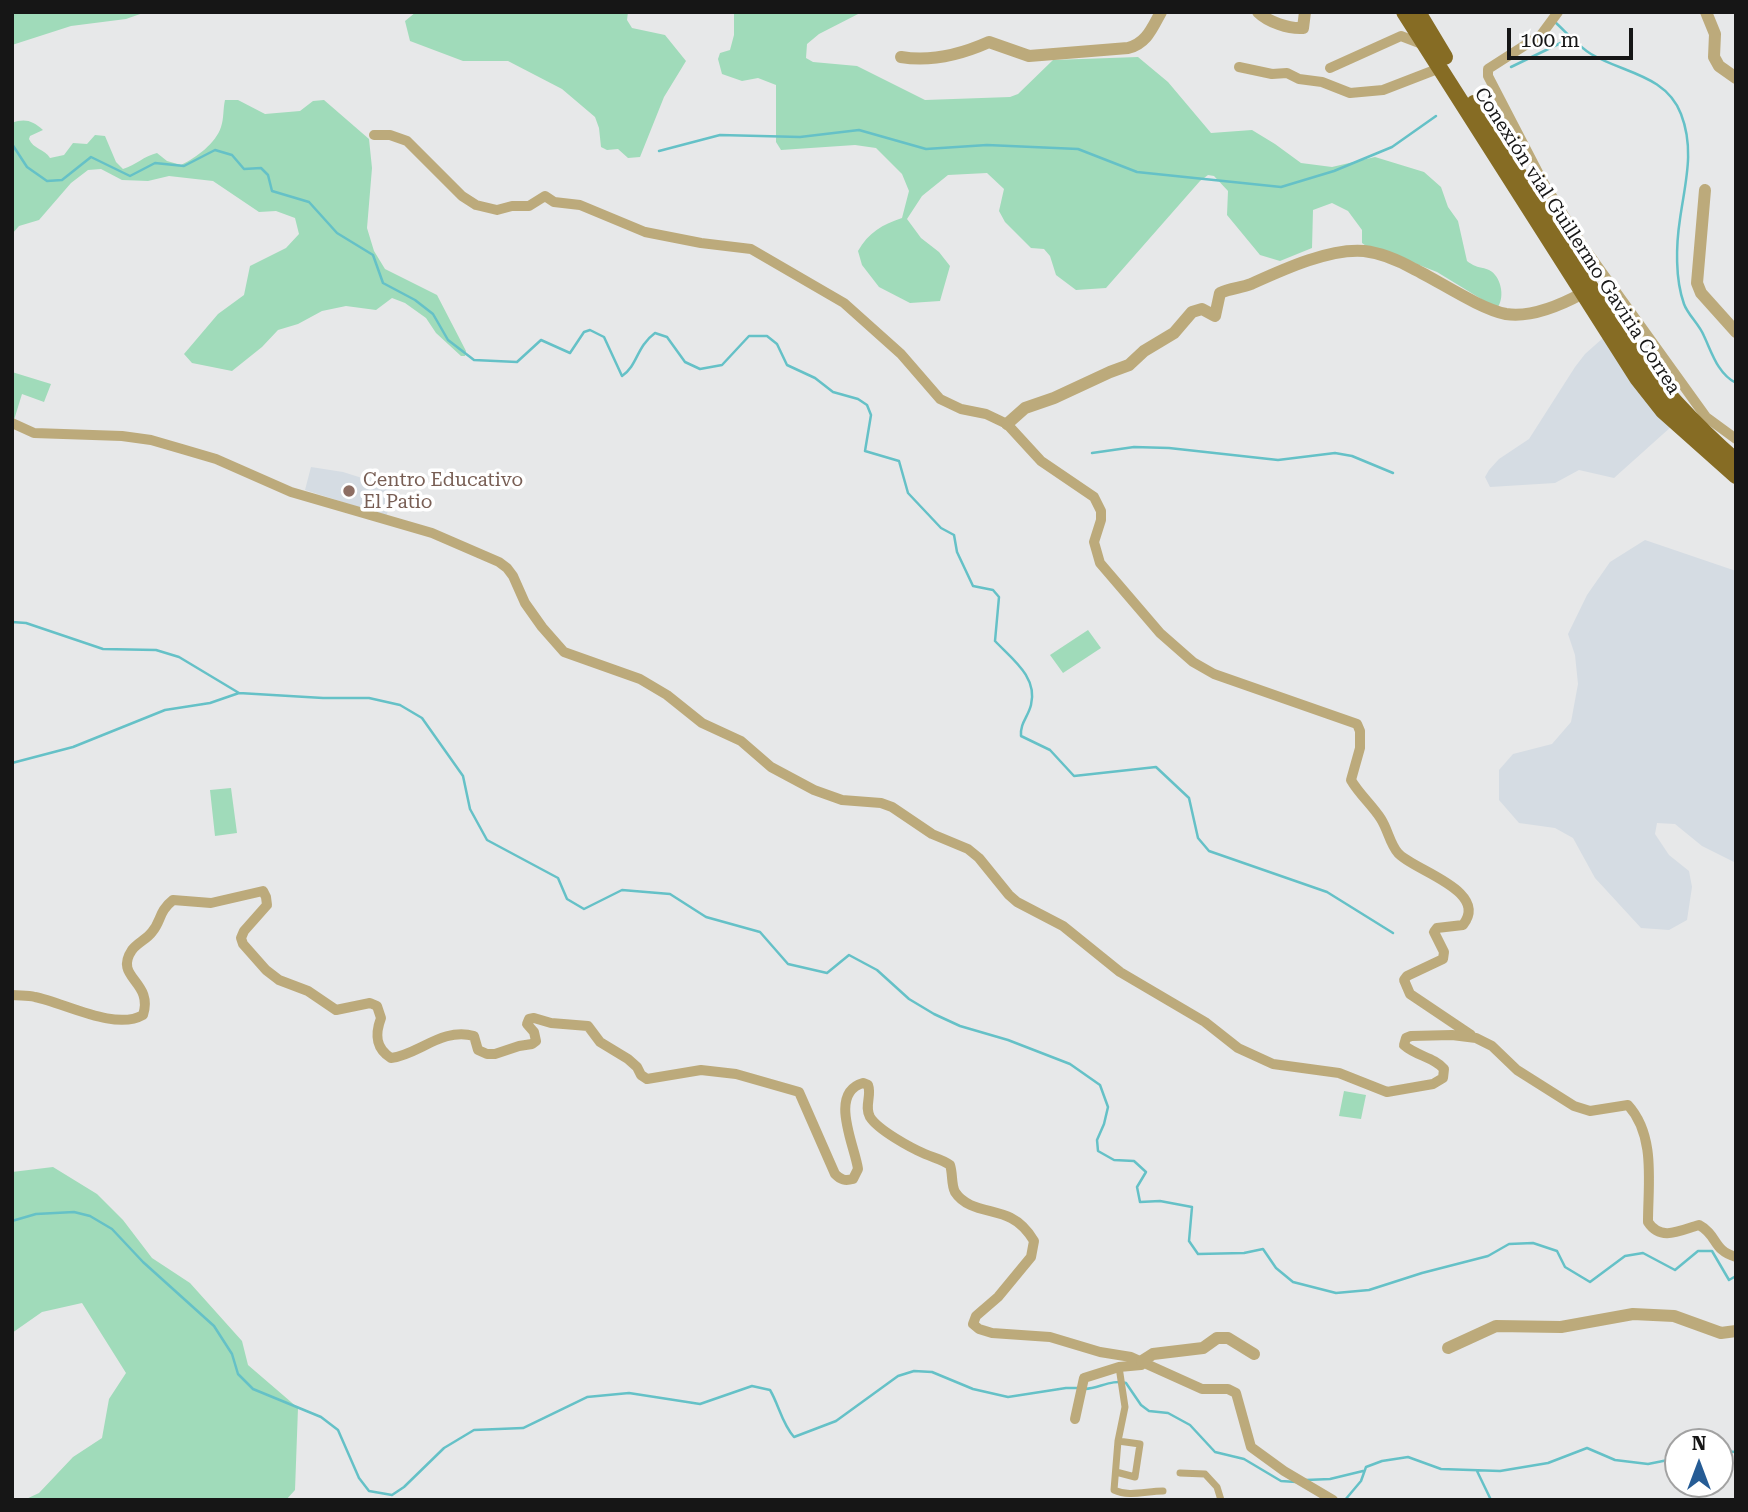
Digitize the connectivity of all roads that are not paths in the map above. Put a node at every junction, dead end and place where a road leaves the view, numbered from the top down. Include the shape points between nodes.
1 (1161, 12) edge
2 (1258, 12) edge
3 (1305, 12) edge
4 (1558, 12) edge
5 (1706, 12) edge
6 (1410, 14) edge
7 (1401, 36) junction
8 (1424, 44) junction
9 (901, 57) dead end
10 (1239, 67) dead end
11 (1330, 68) dead end
12 (1440, 68) junction
13 (1736, 78) edge
14 (374, 135) dead end
15 (1705, 190) dead end
16 (1583, 293) junction
17 (1736, 332) edge
18 (1703, 422) junction
19 (12, 423) edge
20 (1007, 424) junction
21 (1736, 439) edge
22 (1736, 461) edge
23 (1736, 476) edge
24 (12, 995) edge
25 (1476, 1038) junction
26 (1736, 1258) edge
27 (1736, 1331) edge
28 (1448, 1348) dead end
29 (1254, 1354) dead end
30 (1142, 1361) junction
31 (1120, 1370) junction
32 (1075, 1419) dead end
33 (1118, 1441) junction
34 (1116, 1472) junction
35 (1180, 1473) dead end
36 (1163, 1491) dead end
37 (1221, 1500) edge
38 (1333, 1500) edge

1 - 9 street via 1147,37 1128,48 1029,56 989,42 928,59
2 - 3 street via 1269,22 1298,29 1303,28
4 - 18 street via 1541,35 1488,69 1488,76 1543,182
5 - 13 street via 1715,34 1714,57
6 - 7 street
6 - 8 highway, Conexión vial Guillermo Gaviria Correa
6 - 18 highway, Conexión vial Guillermo Gaviria Correa via 1621,335 1658,385
7 - 8 street
7 - 11 street
8 - 12 highway, Conexión vial Guillermo Gaviria Correa
10 - 12 street via 1287,73 1350,93 1383,90
12 - 16 highway, Conexión vial Guillermo Gaviria Correa
14 - 20 street via 407,141 476,205 497,210 528,206 545,196 592,209 645,232 751,249 844,303 901,354 940,398
15 - 17 street via 1697,283
16 - 20 street via 1543,310 1504,314 1391,257 1350,251 1292,265 1220,293 1215,316 1202,309 1192,312 1174,333 1129,365 1025,408
16 - 23 highway, Conexión vial Guillermo Gaviria Correa via 1663,411
18 - 21 street
18 - 22 highway, Conexión vial Guillermo Gaviria Correa
19 - 25 street via 34,433 151,440 216,459 291,492 432,533 499,562 564,652 640,679 804,786 842,800 892,807 932,834 968,849 1017,902 1063,926 1128,978 1259,1059 1339,1073 1387,1092 1443,1078 1440,1064 1412,1052 1404,1045 1406,1038
20 - 25 street via 1041,461 1094,497 1101,511 1094,542 1100,563 1160,633 1193,662 1214,674 1357,724 1361,740 1351,780 1355,787 1381,819 1398,853 1449,885 1468,907 1463,925 1434,932 1443,959 1407,976 1405,986
24 - 30 street via 32,996 108,1018 136,1019 147,1004 130,976 128,959 132,949 152,932 163,908 173,900 211,903 263,891 267,905 244,931 243,944 279,980 308,991 336,1010 370,1003 377,1006 381,1018 378,1041 391,1058 447,1036 467,1034 474,1036 478,1050 487,1054 532,1044 536,1037 527,1024 534,1018 588,1026 600,1042 628,1059 647,1079 701,1070 736,1074 799,1092 835,1174 847,1181 858,1169 846,1125 847,1101 863,1083 871,1091 867,1108 874,1122 926,1155 946,1161 960,1198 1010,1218 1034,1241 1031,1256 998,1297 975,1316 973,1324 992,1333 1050,1337
25 - 26 street via 1574,1105 1590,1111 1628,1105 1644,1133 1650,1178 1648,1223 1662,1234 1699,1225 1719,1249
27 - 28 street via 1721,1333 1674,1316 1633,1314 1561,1327 1496,1326
29 - 30 street via 1228,1338 1217,1338 1203,1348 1153,1354
30 - 31 street
30 - 38 street via 1184,1383 1236,1393 1251,1447
31 - 32 street via 1084,1378
31 - 33 street via 1125,1408
33 - 34 street
33 - 34 street via 1140,1444 1135,1477
34 - 36 street via 1115,1491
35 - 37 street via 1205,1474

